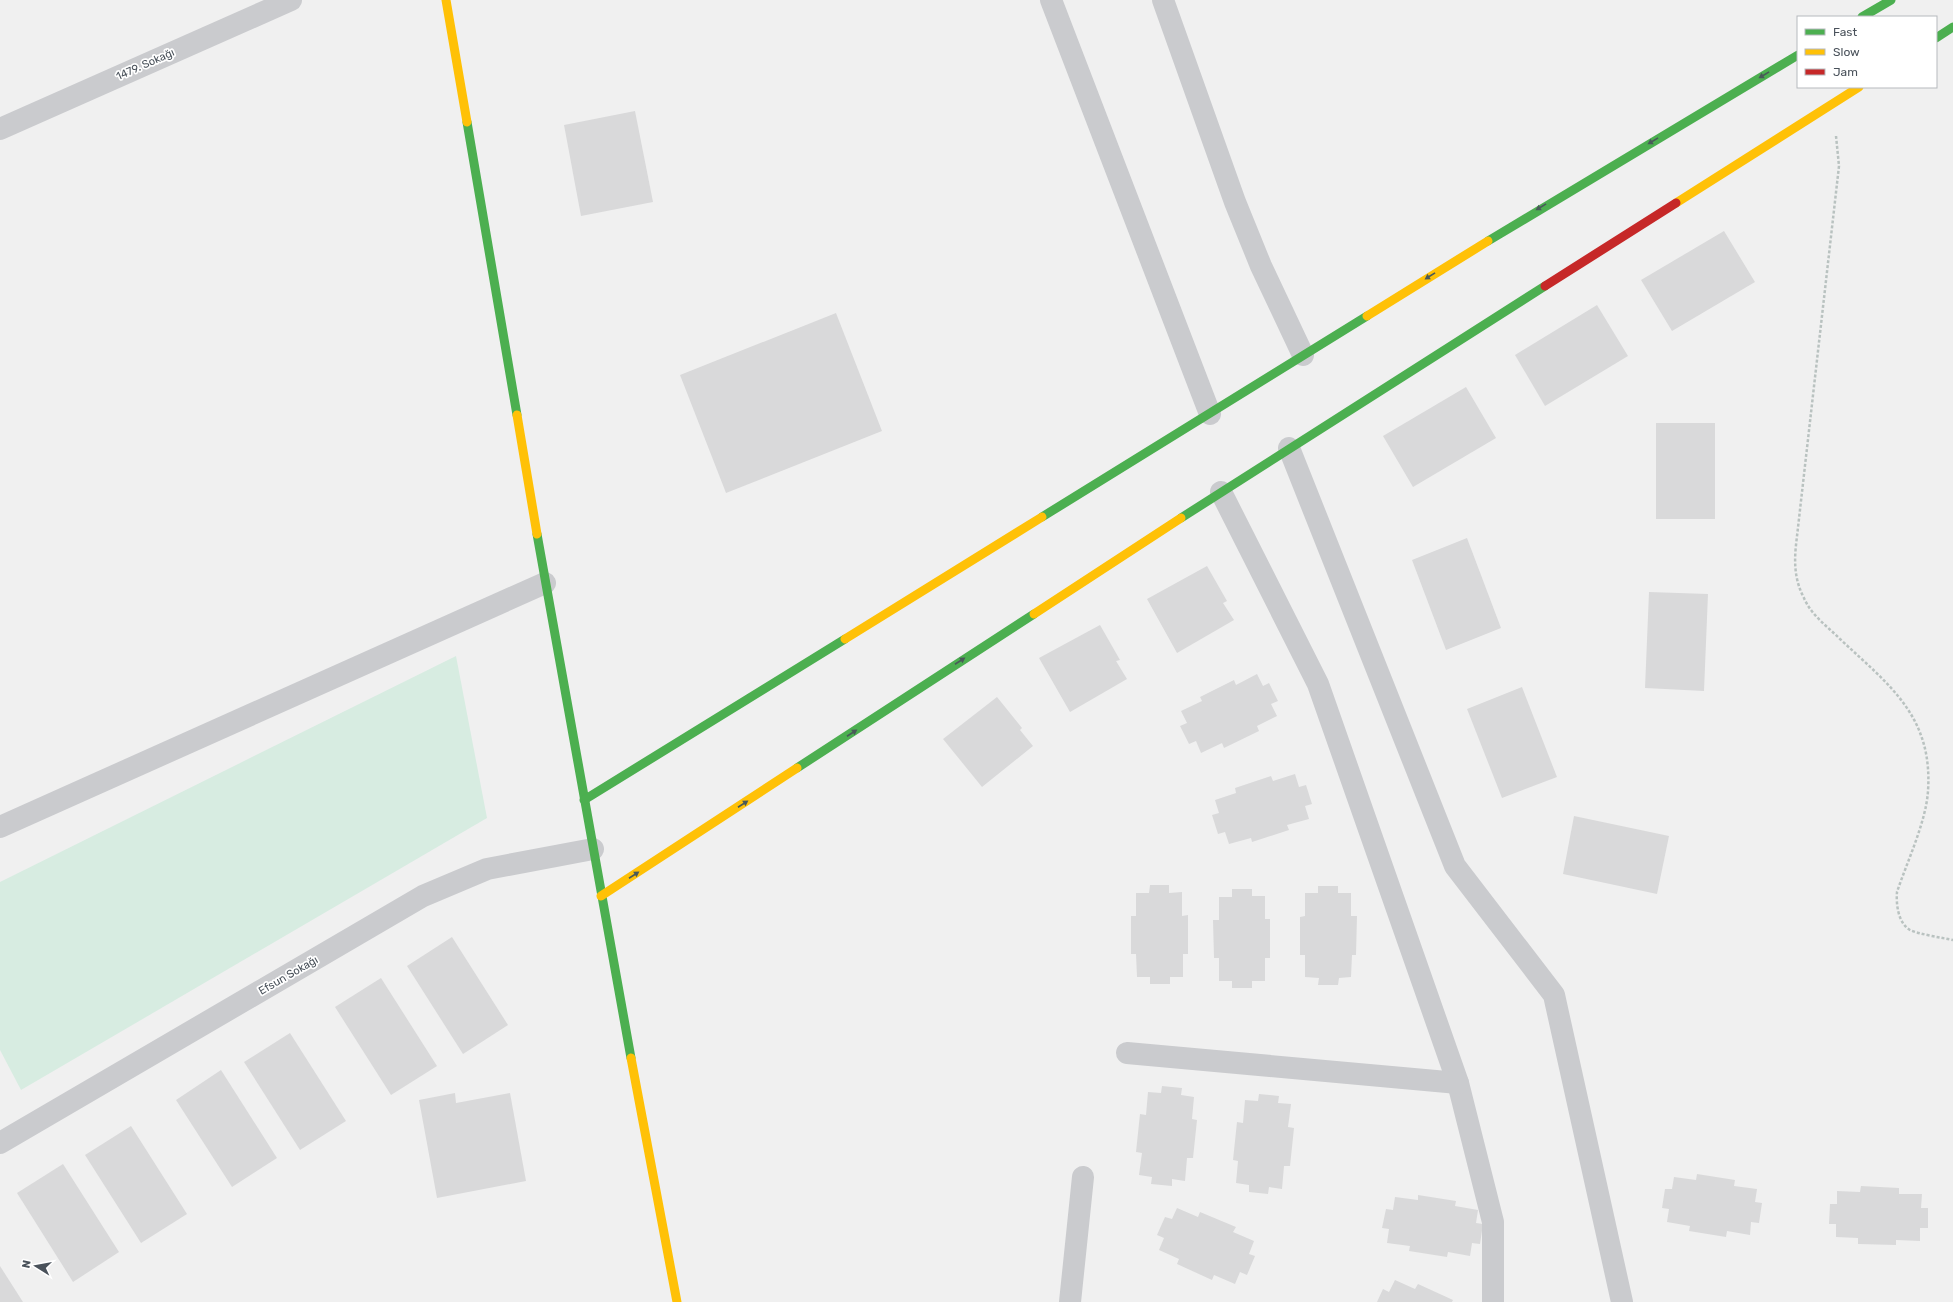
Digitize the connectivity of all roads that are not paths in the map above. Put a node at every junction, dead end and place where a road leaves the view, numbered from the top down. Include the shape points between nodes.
1 (291, 0) edge
2 (446, 0) edge
3 (1051, 0) edge
4 (1163, 0) edge
5 (1891, 0) edge
6 (1864, 16) edge
7 (1953, 27) edge
8 (1937, 37) edge
9 (1797, 56) edge
10 (1857, 88) edge
11 (0, 129) edge
12 (1303, 355) junction
13 (1210, 414) junction
14 (1289, 448) junction
15 (1221, 492) junction
16 (545, 583) junction
17 (584, 800) junction
18 (0, 827) edge
19 (593, 849) junction
20 (601, 896) junction
21 (1127, 1053) dead end
22 (1458, 1083) junction
23 (0, 1143) edge
24 (1083, 1177) dead end
25 (677, 1302) edge
26 (1070, 1302) edge
27 (1493, 1302) edge
28 (1622, 1302) edge

1 - 11 street, 1479. Sokağı
2 - 16 street
3 - 13 street
4 - 12 street via 1235,202 1261,266
5 - 6 street
7 - 8 street
9 -> 12 street via 1540,208
10 - 14 street
12 - 13 street
13 - 17 street
14 - 15 street
14 - 28 street via 1455,866 1554,995
20 -> 15 street
15 - 22 street via 1318,684
16 - 17 street
16 - 18 street
17 - 19 street
19 - 20 street
19 - 23 street, Efsun Sokağı via 487,869 423,896
20 - 25 street
21 - 22 street
22 - 27 street via 1493,1222
24 - 26 street

